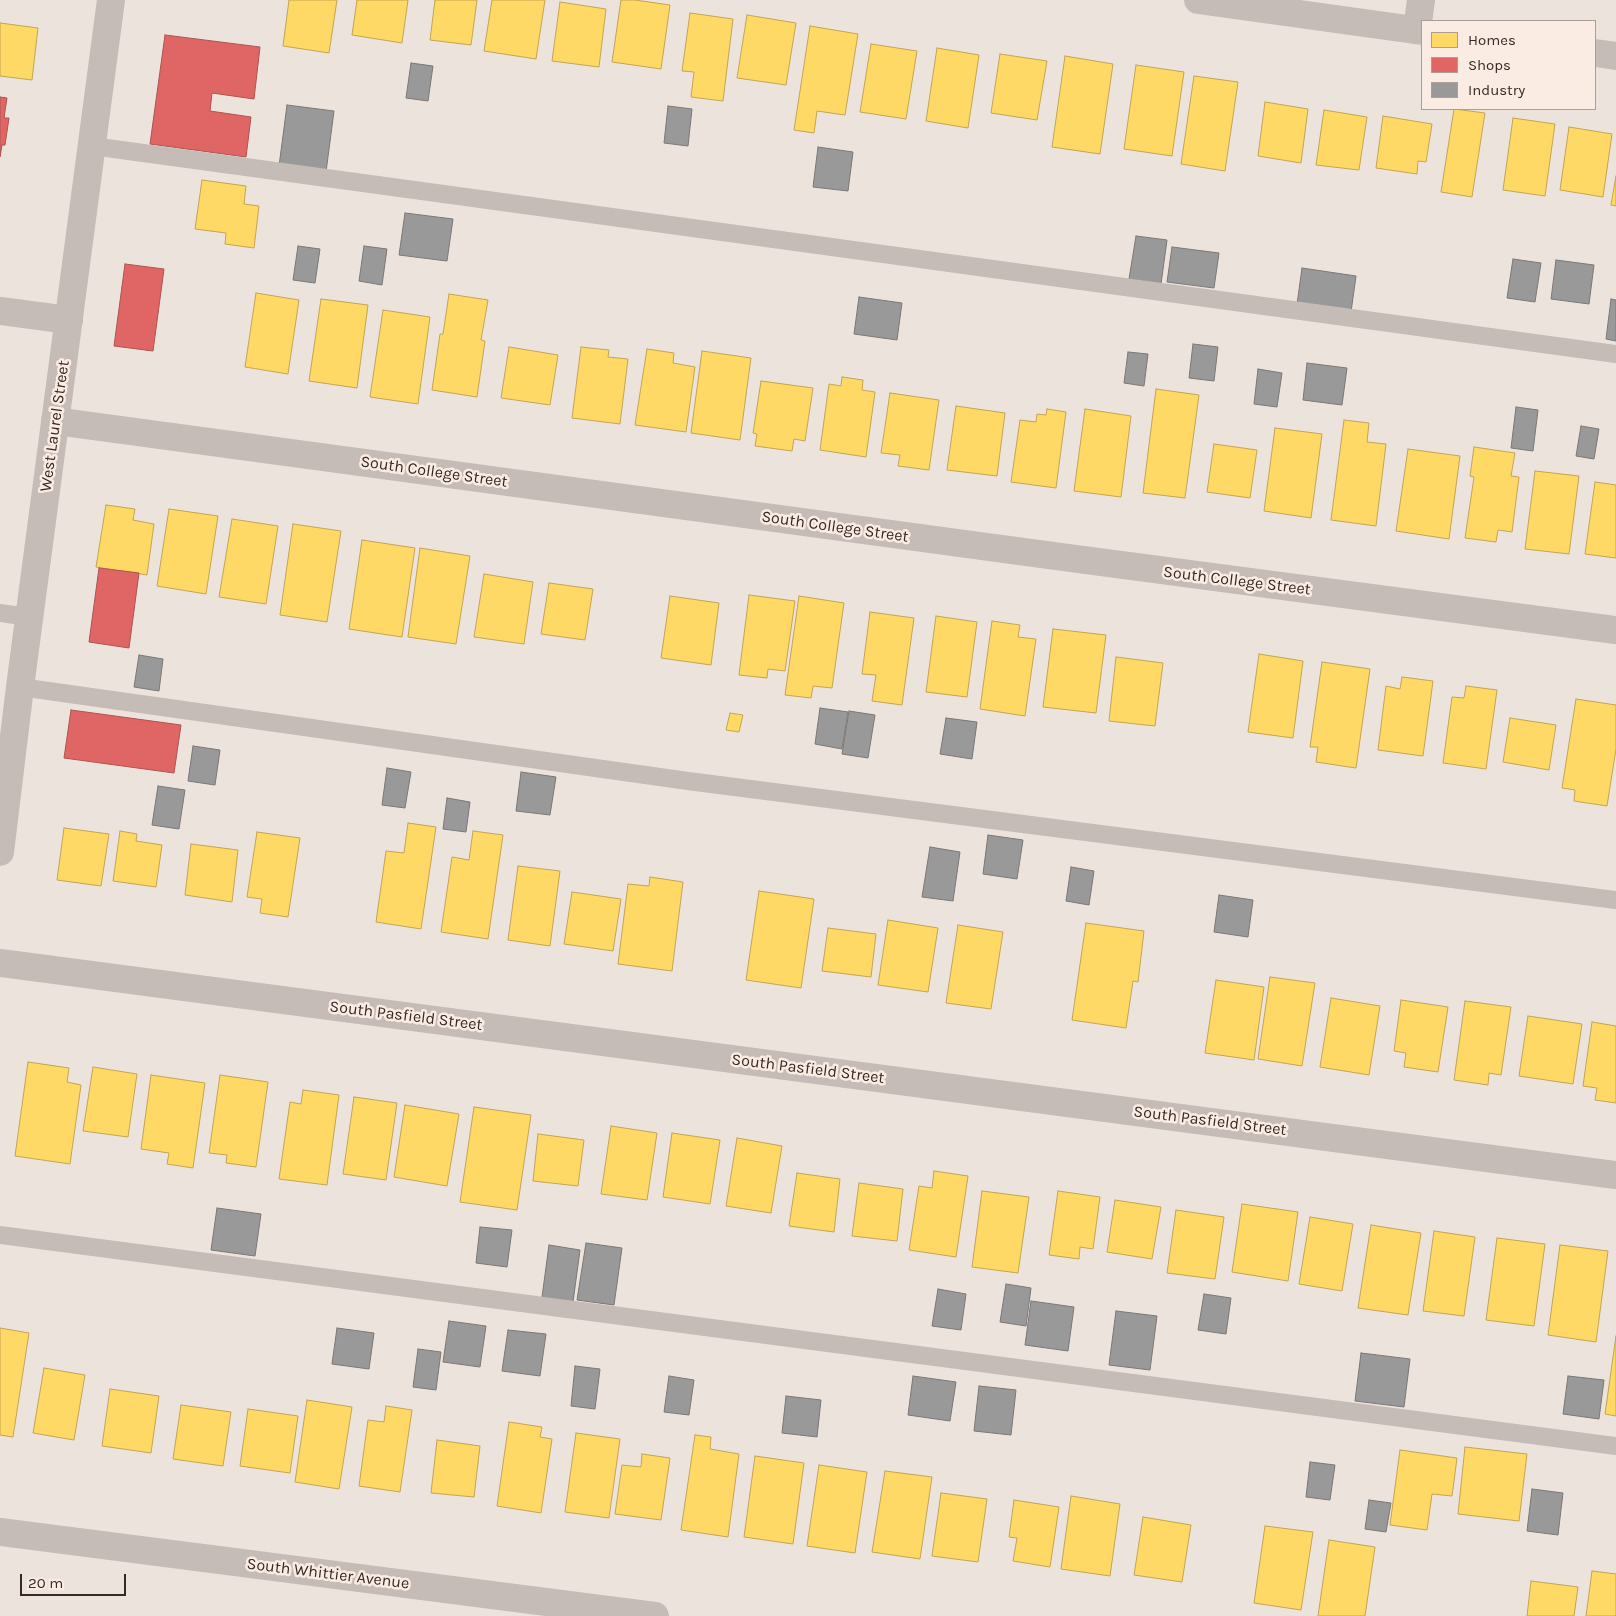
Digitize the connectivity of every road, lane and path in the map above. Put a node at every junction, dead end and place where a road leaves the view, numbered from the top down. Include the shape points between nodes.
1 (111, 0) edge
2 (1198, 0) edge
3 (1421, 0) edge
4 (1420, 30) edge
5 (1596, 54) edge
6 (1616, 56) edge
7 (92, 146) junction
8 (0, 311) edge
9 (69, 320) junction
10 (1616, 354) edge
11 (55, 421) junction
12 (0, 613) edge
13 (30, 617) junction
14 (1616, 630) edge
15 (20, 687) junction
16 (0, 852) edge
17 (1616, 900) edge
18 (0, 963) edge
19 (1616, 1174) edge
20 (0, 1235) edge
21 (1616, 1446) edge
22 (0, 1532) edge
23 (655, 1616) edge

1 - 7 street, West Laurel Street
2 - 4 street
3 - 4 street
5 - 6 street
7 - 9 street, West Laurel Street
7 - 10 lane
8 - 9 street
9 - 11 street, West Laurel Street
11 - 13 street, West Laurel Street
11 - 14 street, South College Street
12 - 13 lane
13 - 15 street, West Laurel Street
15 - 16 street, West Laurel Street
15 - 17 lane via 698,782
18 - 19 street, South Pasfield Street
20 - 21 lane
22 - 23 street, South Whittier Avenue

